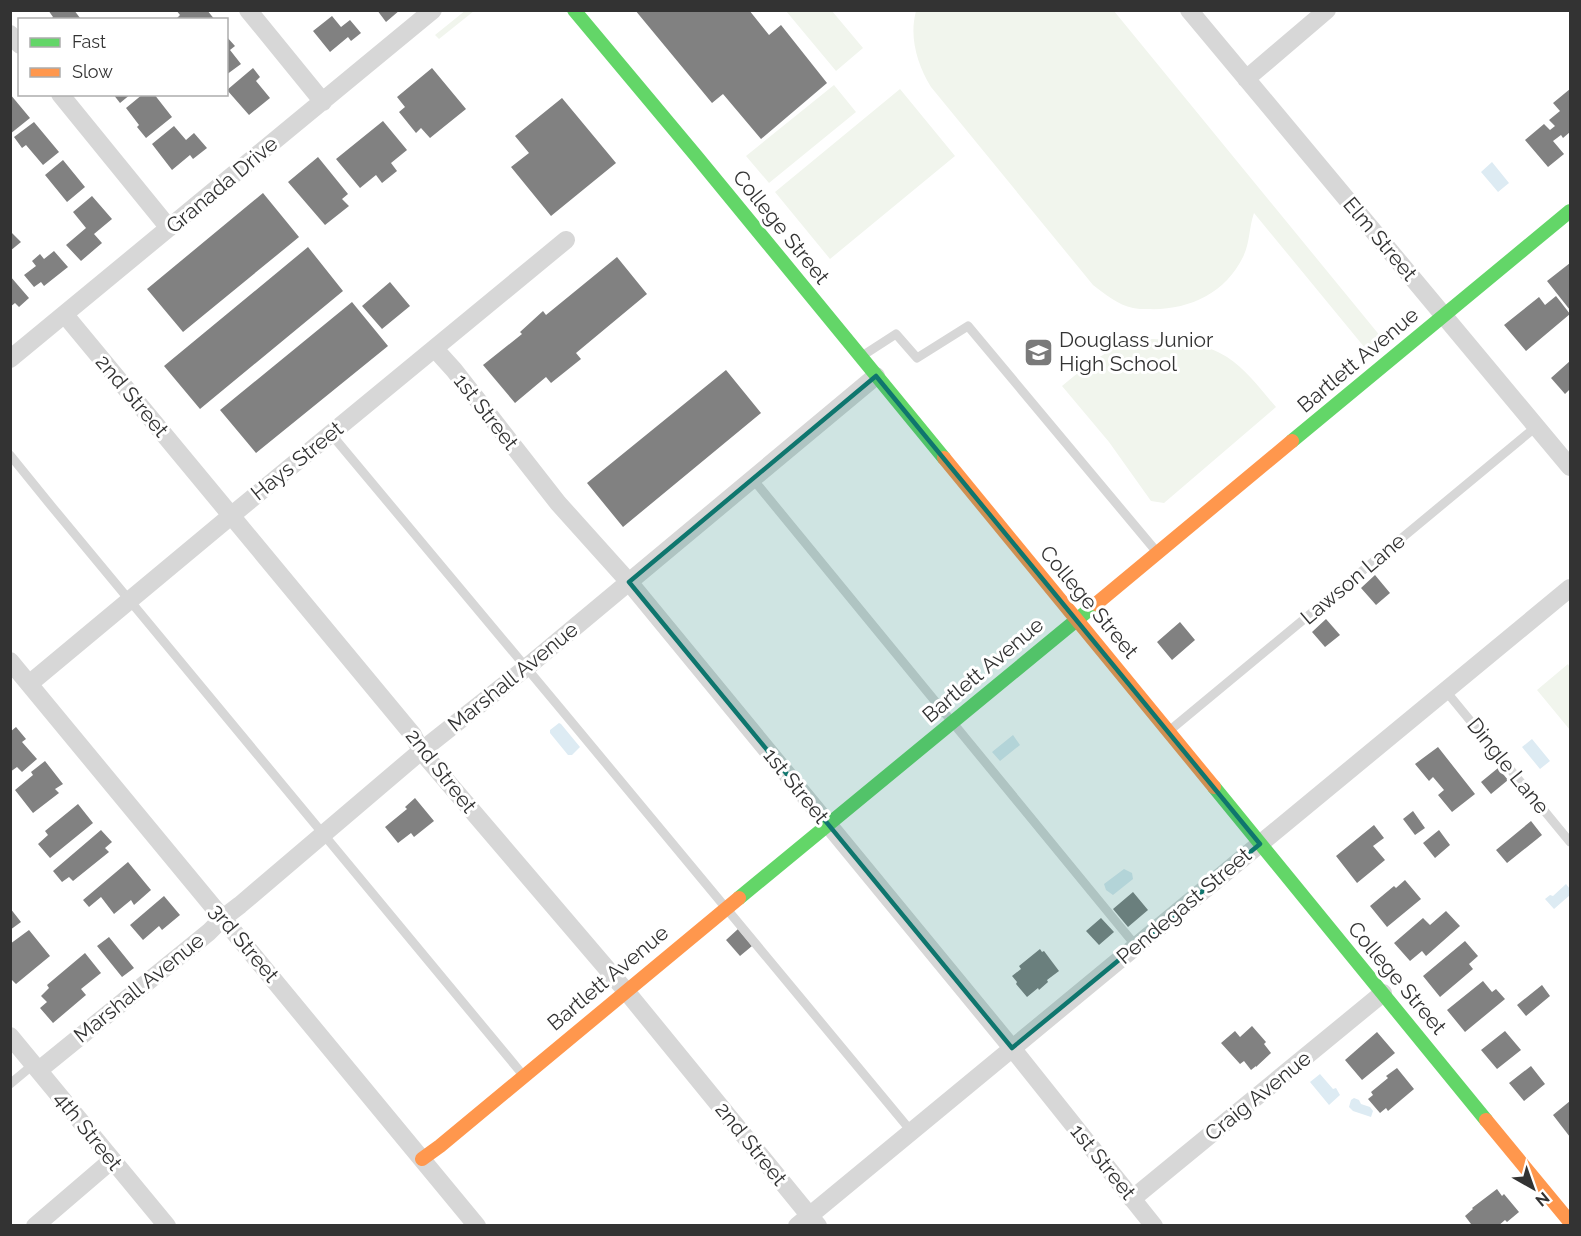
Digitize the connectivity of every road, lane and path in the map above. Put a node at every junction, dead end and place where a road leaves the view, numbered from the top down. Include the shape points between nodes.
1 (248, 10) edge
2 (433, 10) edge
3 (574, 10) edge
4 (1189, 10) edge
5 (1327, 10) edge
6 (1246, 78) junction
7 (62, 96) edge
8 (322, 102) junction
9 (1570, 211) edge
10 (169, 228) junction
11 (566, 240) dead end
12 (65, 315) junction
13 (1444, 315) junction
14 (435, 349) junction
15 (860, 357) junction
16 (10, 359) edge
17 (876, 376) junction
18 (1537, 426) junction
19 (331, 434) junction
20 (10, 455) edge
21 (1570, 467) edge
22 (752, 478) junction
23 (232, 515) junction
24 (1158, 553) junction
25 (629, 582) junction
26 (1570, 588) edge
27 (130, 600) junction
28 (1076, 620) junction
29 (10, 661) edge
30 (527, 668) junction
31 (29, 684) junction
32 (1445, 690) junction
33 (953, 723) junction
34 (1169, 731) junction
35 (421, 751) junction
36 (828, 825) junction
37 (323, 833) junction
38 (1570, 842) edge
39 (1260, 844) junction
40 (725, 909) junction
41 (223, 918) junction
42 (1136, 946) junction
43 (626, 991) junction
44 (1383, 993) junction
45 (10, 1036) edge
46 (1012, 1048) junction
47 (36, 1067) junction
48 (524, 1075) junction
49 (10, 1084) edge
50 (911, 1131) junction
51 (422, 1159) junction
52 (112, 1160) junction
53 (1132, 1199) junction
54 (1565, 1219) edge
55 (808, 1222) edge
56 (34, 1226) edge
57 (167, 1226) edge
58 (477, 1226) edge
59 (1154, 1226) edge

1 - 8 street
2 - 8 street, Granada Drive
3 - 15 street, College Street
4 - 6 street, Elm Street
5 - 6 street
6 - 13 street, Elm Street
7 - 10 street
8 - 10 street, Granada Drive
9 - 13 street, Bartlett Avenue
10 - 12 street, Granada Drive
11 - 14 street, Hays Street
12 - 16 street, Granada Drive
12 - 23 street, 2nd Street
13 - 18 street, Elm Street
13 - 24 street, Bartlett Avenue
14 - 19 street, Hays Street
14 - 25 street, 1st Street via 558,503
15 - 17 street, College Street
15 - 24 lane via 896,334 916,358 968,326
17 - 22 street, Marshall Avenue
17 - 28 street, College Street
18 - 21 street, Elm Street
18 - 34 lane, Lawson Lane
19 - 23 street, Hays Street
19 - 30 lane
20 - 27 lane
22 - 25 street, Marshall Avenue
22 - 33 lane
23 - 27 street, Hays Street
23 - 35 street, 2nd Street via 413,735
24 - 28 street, Bartlett Avenue
25 - 30 street, Marshall Avenue
25 - 36 street, 1st Street
26 - 32 street, Pendegast Street
27 - 31 street, Hays Street
27 - 37 lane
28 - 33 street, Bartlett Avenue
28 - 34 street, College Street
29 - 31 street, 3rd Street
30 - 35 street, Marshall Avenue
30 - 40 lane
31 - 41 street, 3rd Street
32 - 38 lane, Dingle Lane
32 - 39 street, Pendegast Street
33 - 36 street, Bartlett Avenue
33 - 42 lane
34 - 39 street, College Street
35 - 37 street, Marshall Avenue
35 - 43 street, 2nd Street
36 - 40 street, Bartlett Avenue
36 - 46 street, 1st Street
37 - 41 street, Marshall Avenue
37 - 48 lane
39 - 42 street, Pendegast Street
39 - 44 street, College Street
40 - 43 street, Bartlett Avenue
40 - 50 lane
41 - 47 street, Marshall Avenue
41 - 51 street, 3rd Street
42 - 46 street, Pendegast Street
43 - 48 street, Bartlett Avenue
43 - 55 street, 2nd Street
44 - 53 street, Craig Avenue
44 - 54 street, College Street
45 - 47 street, 4th Street
46 - 50 street, Pendegast Street
46 - 53 street, 1st Street
47 - 49 lane
47 - 52 street, 4th Street
48 - 51 street, Bartlett Avenue
50 - 55 street, Pendegast Street
51 - 58 street, 3rd Street
52 - 56 street
52 - 57 street, 4th Street
53 - 59 street, 1st Street

